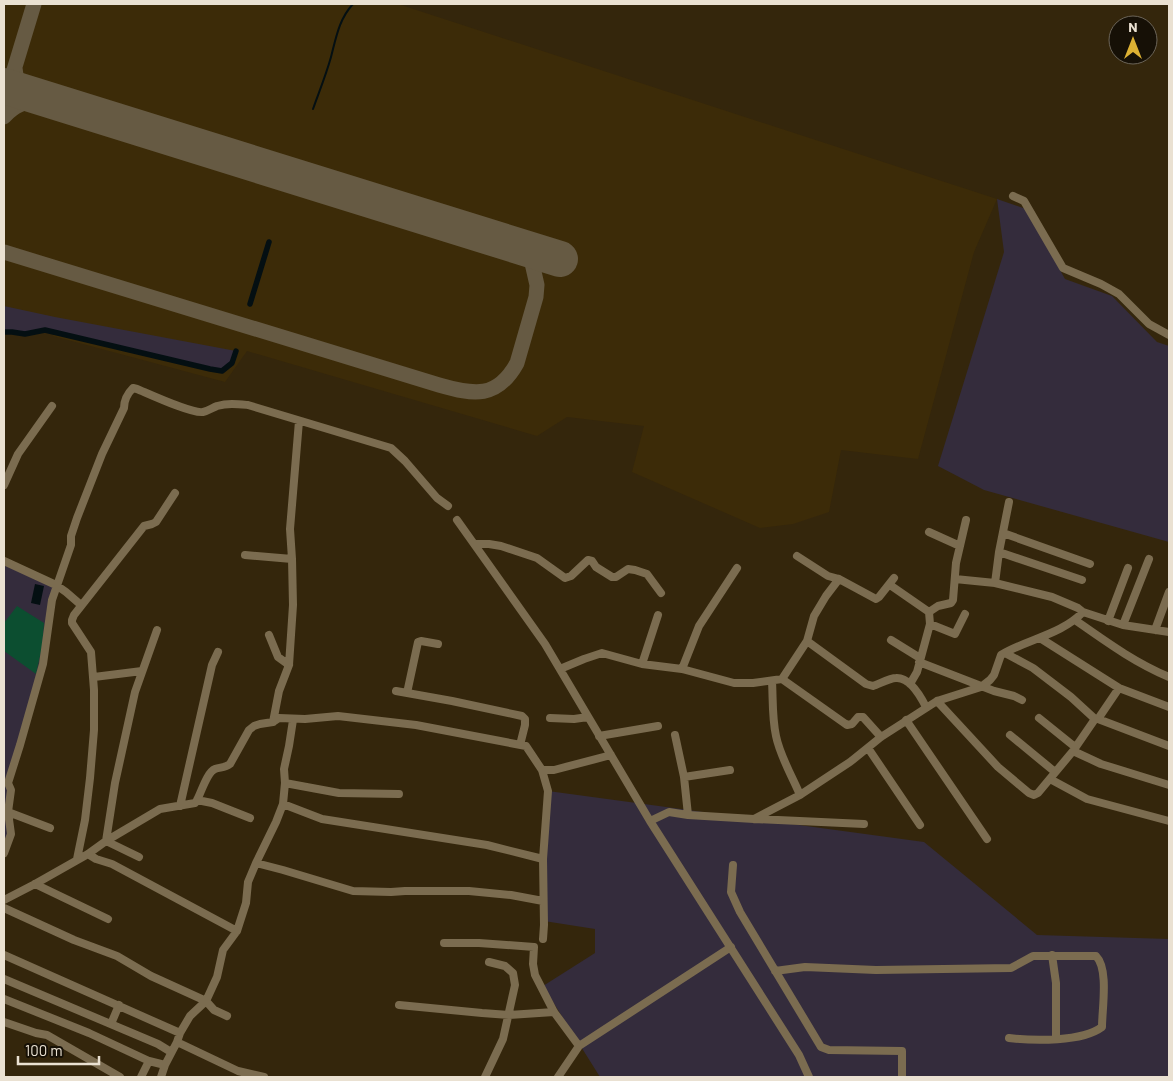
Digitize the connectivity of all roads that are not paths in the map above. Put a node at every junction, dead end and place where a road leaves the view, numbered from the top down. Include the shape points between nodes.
1 (1012, 196) dead end
2 (1169, 335) edge
3 (52, 406) dead end
4 (299, 421) junction
5 (4, 485) edge
6 (175, 492) dead end
7 (1009, 502) dead end
8 (448, 506) dead end
9 (457, 520) dead end
10 (966, 520) dead end
11 (929, 532) dead end
12 (1004, 533) junction
13 (474, 544) junction
14 (960, 546) junction
15 (999, 552) junction
16 (245, 555) dead end
17 (797, 556) dead end
18 (292, 558) junction
19 (1149, 559) dead end
20 (4, 560) edge
21 (1090, 564) dead end
22 (738, 568) dead end
23 (1128, 568) dead end
24 (839, 579) junction
25 (955, 579) junction
26 (1082, 580) dead end
27 (995, 583) junction
28 (56, 585) junction
29 (1169, 592) edge
30 (661, 593) dead end
31 (81, 605) junction
32 (929, 612) junction
33 (1083, 612) junction
34 (658, 614) dead end
35 (965, 614) dead end
36 (1075, 620) junction
37 (1108, 621) junction
38 (930, 624) junction
39 (1123, 625) junction
40 (157, 630) dead end
41 (1155, 630) junction
42 (1169, 632) edge
43 (269, 635) dead end
44 (1040, 638) junction
45 (891, 640) dead end
46 (807, 641) junction
47 (438, 644) dead end
48 (218, 652) dead end
49 (1005, 653) junction
50 (920, 660) junction
51 (642, 664) junction
52 (289, 665) junction
53 (560, 669) junction
54 (682, 669) junction
55 (142, 671) junction
56 (94, 677) junction
57 (1169, 677) edge
58 (782, 679) junction
59 (772, 681) junction
60 (910, 684) junction
61 (981, 687) junction
62 (1119, 688) junction
63 (396, 691) dead end
64 (407, 693) junction
65 (1022, 700) dead end
66 (936, 701) junction
67 (926, 707) junction
68 (1169, 707) edge
69 (588, 717) junction
70 (550, 718) dead end
71 (1039, 718) dead end
72 (1096, 719) junction
73 (293, 720) junction
74 (906, 720) junction
75 (273, 722) junction
76 (658, 726) dead end
77 (675, 735) dead end
78 (1010, 735) dead end
79 (599, 736) junction
80 (880, 737) junction
81 (520, 745) junction
82 (1169, 746) edge
83 (868, 748) junction
84 (1074, 749) junction
85 (611, 755) junction
86 (542, 770) junction
87 (730, 770) dead end
88 (1052, 776) junction
89 (684, 777) junction
90 (285, 783) junction
91 (1169, 785) edge
92 (399, 794) dead end
93 (800, 795) junction
94 (197, 800) junction
95 (283, 804) junction
96 (180, 806) junction
97 (8, 812) junction
98 (688, 815) junction
99 (250, 818) dead end
100 (754, 819) junction
101 (650, 821) junction
102 (1169, 821) edge
103 (864, 824) dead end
104 (920, 825) dead end
105 (50, 828) dead end
106 (987, 839) dead end
107 (106, 841) junction
108 (4, 852) edge
109 (88, 854) junction
110 (139, 857) dead end
111 (77, 859) junction
112 (542, 860) junction
113 (256, 863) junction
114 (733, 865) dead end
115 (34, 884) junction
116 (4, 900) edge
117 (543, 901) junction
118 (4, 908) edge
119 (108, 919) dead end
120 (236, 931) junction
121 (543, 938) dead end
122 (444, 943) dead end
123 (731, 947) junction
124 (4, 955) edge
125 (1052, 955) junction
126 (489, 962) dead end
127 (775, 971) junction
128 (4, 980) edge
129 (4, 999) edge
130 (206, 1001) junction
131 (399, 1005) dead end
132 (119, 1006) junction
133 (554, 1012) junction
134 (509, 1015) junction
135 (227, 1016) dead end
136 (4, 1022) edge
137 (111, 1024) junction
138 (180, 1033) junction
139 (1009, 1038) dead end
140 (1056, 1038) junction
141 (177, 1042) junction
142 (579, 1046) junction
143 (171, 1052) junction
144 (149, 1061) junction
145 (165, 1065) junction
146 (120, 1077) edge
147 (142, 1077) edge
148 (161, 1077) edge
149 (264, 1077) edge
150 (486, 1077) edge
151 (558, 1077) edge
152 (809, 1077) edge
153 (902, 1077) edge

1 - 2 street via 1024,201 1063,268 1119,294 1149,324
3 - 5 street via 18,454
4 - 8 street via 391,448
4 - 18 street via 290,529
4 - 28 street via 232,403 197,412 133,388 102,454
6 - 31 street via 156,522 144,526
7 - 12 street
9 - 13 street
10 - 14 street
11 - 14 street
12 - 15 street
12 - 21 street
13 - 30 street via 501,546 537,558 565,578 588,560 612,577 628,569 635,570 647,574
13 - 53 street
14 - 25 street
15 - 26 street
15 - 27 street
16 - 18 street
17 - 24 street via 828,576
18 - 52 street
19 - 39 street
20 - 28 street
22 - 54 street via 699,626
23 - 37 street
24 - 32 street via 876,599 892,581
24 - 46 street via 814,616
25 - 27 street
25 - 32 street via 951,603
27 - 33 street via 1052,597
28 - 31 street
28 - 97 street via 43,664 8,784 11,790
29 - 41 street
31 - 56 street via 72,624 91,652
32 - 38 street
33 - 36 street
33 - 37 street
34 - 51 street
35 - 38 street via 955,634
36 - 44 street
36 - 57 street via 1105,642
37 - 39 street
38 - 50 street
39 - 41 street
40 - 55 street
41 - 42 street
43 - 52 street via 278,657
44 - 49 street
44 - 62 street
45 - 50 street
46 - 58 street
46 - 60 street via 870,686 896,678
47 - 64 street via 418,642
48 - 96 street via 212,665
49 - 61 street via 1001,655 994,675
49 - 72 street via 1032,668
50 - 60 street
50 - 61 street
51 - 53 street via 602,653
51 - 54 street
52 - 75 street via 279,691
53 - 69 street
54 - 59 street via 734,682
55 - 56 street
55 - 107 street via 115,782
56 - 111 street via 90,778
58 - 59 street
58 - 80 street via 847,726 858,717 863,718
59 - 93 street via 776,737
60 - 67 street
61 - 65 street
61 - 66 street
62 - 68 street
62 - 72 street
63 - 64 street
64 - 81 street via 522,716 524,725
66 - 67 street
66 - 88 street via 998,767 1028,793 1038,794
67 - 74 street
69 - 70 street
69 - 79 street
71 - 84 street
72 - 82 street
72 - 84 street
73 - 75 street via 279,718
73 - 81 street via 338,716 358,718 416,725
73 - 90 street via 284,769
74 - 80 street
74 - 106 street
75 - 94 street via 249,730 230,764 210,773
76 - 79 street
77 - 89 street
78 - 88 street
79 - 85 street
80 - 83 street
81 - 86 street via 526,746
83 - 93 street
83 - 104 street
84 - 88 street
84 - 91 street via 1101,764
85 - 86 street via 554,770
85 - 101 street
86 - 112 street via 548,791
87 - 89 street
88 - 102 street via 1087,799
89 - 98 street
90 - 92 street via 339,793
90 - 95 street
93 - 100 street
94 - 96 street
94 - 99 street
95 - 112 street via 322,819 487,845
95 - 113 street
96 - 107 street via 160,810
97 - 105 street
97 - 108 street via 11,834
98 - 100 street
98 - 101 street via 669,812
100 - 103 street
101 - 123 street
107 - 109 street
107 - 110 street
109 - 111 street
109 - 120 street
111 - 115 street
112 - 117 street
113 - 117 street via 353,891 469,891
113 - 120 street
114 - 127 street via 731,892
115 - 116 street
115 - 119 street
117 - 121 street
118 - 130 street via 117,956 151,976
120 - 130 street via 223,950 217,977
122 - 133 street via 534,947 535,976
123 - 142 street
123 - 152 street via 799,1055
124 - 132 street
125 - 127 street via 1033,956 1010,968 876,970 805,967
125 - 140 street via 1056,983
125 - 140 street via 1096,956 1104,974 1102,1027 1082,1036
126 - 134 street via 505,966 513,973 515,985
127 - 153 street via 821,1047 829,1050 902,1051
128 - 137 street
129 - 144 street
130 - 135 street via 214,1010
130 - 138 street via 190,1016
131 - 134 street
132 - 137 street
132 - 138 street
133 - 134 street
133 - 142 street
134 - 150 street via 503,1039
136 - 146 street via 47,1035
137 - 143 street
138 - 141 street
139 - 140 street
141 - 143 street
141 - 149 street via 238,1071
142 - 151 street
143 - 145 street
144 - 145 street
144 - 147 street
145 - 148 street

